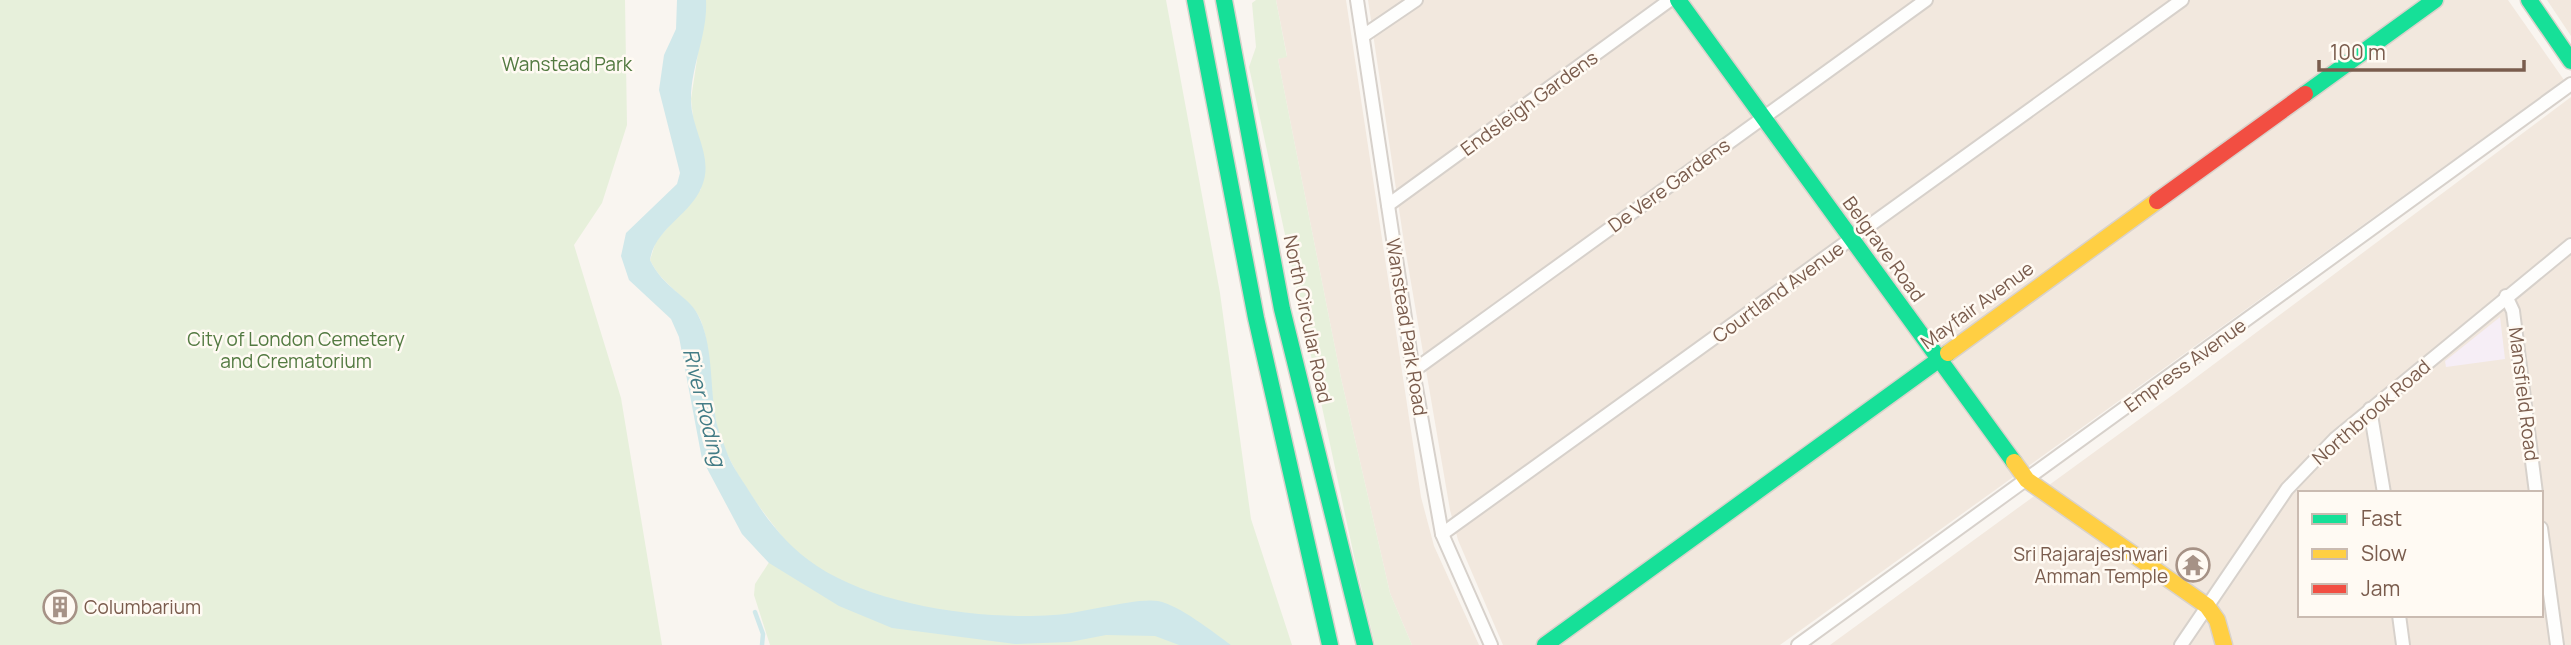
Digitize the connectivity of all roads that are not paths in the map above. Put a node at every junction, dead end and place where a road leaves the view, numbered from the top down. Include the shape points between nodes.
1 (1195, 0) edge
2 (1224, 0) edge
3 (1357, 0) edge
4 (1416, 0) edge
5 (1670, 0) edge
6 (1678, 0) edge
7 (1926, 0) edge
8 (2182, 0) edge
9 (2435, 0) edge
10 (2529, 0) edge
11 (1363, 36) junction
12 (2571, 61) edge
13 (2571, 84) edge
14 (1762, 118) junction
15 (1388, 205) junction
16 (1850, 240) junction
17 (2571, 245) edge
18 (2506, 296) junction
19 (1938, 359) junction
20 (1413, 370) junction
21 (2370, 408) junction
22 (2027, 480) junction
23 (2384, 491) edge
24 (2536, 491) edge
25 (1442, 534) junction
26 (2543, 543) edge
27 (2207, 606) junction
28 (2399, 617) edge
29 (1330, 645) edge
30 (1365, 645) edge
31 (1490, 645) edge
32 (1545, 645) edge
33 (1798, 645) edge
34 (2181, 645) edge
35 (2224, 645) edge
36 (2403, 645) edge
37 (2557, 645) edge

1 - 29 main road via 1256,318
2 - 30 main road, North Circular Road via 1282,309
3 - 11 street, Wanstead Park Road
4 - 11 street
5 - 15 street, Endsleigh Gardens
6 - 14 main road, Belgrave Road
7 - 14 street, De Vere Gardens
8 - 16 street, Courtland Avenue
9 - 19 main road, Mayfair Avenue
10 - 12 main road
11 - 15 street, Wanstead Park Road
13 - 22 street, Empress Avenue
14 - 16 main road, Belgrave Road
14 - 20 street, De Vere Gardens
15 - 20 street, Wanstead Park Road
16 - 19 main road, Belgrave Road
16 - 25 street, Courtland Avenue
17 - 18 street, Northbrook Road
18 - 21 street, Northbrook Road
18 - 24 street, Mansfield Road via 2513,311
19 - 22 main road, Belgrave Road
19 - 32 main road, Mayfair Avenue
20 - 25 street, Wanstead Park Road
21 - 23 street
21 - 27 street, Northbrook Road via 2287,489
22 - 27 main road, Belgrave Road
22 - 33 street, Empress Avenue
25 - 31 street, Wanstead Park Road
26 - 37 street
27 - 34 street, Northbrook Road
27 - 35 main road via 2217,620
28 - 36 street

